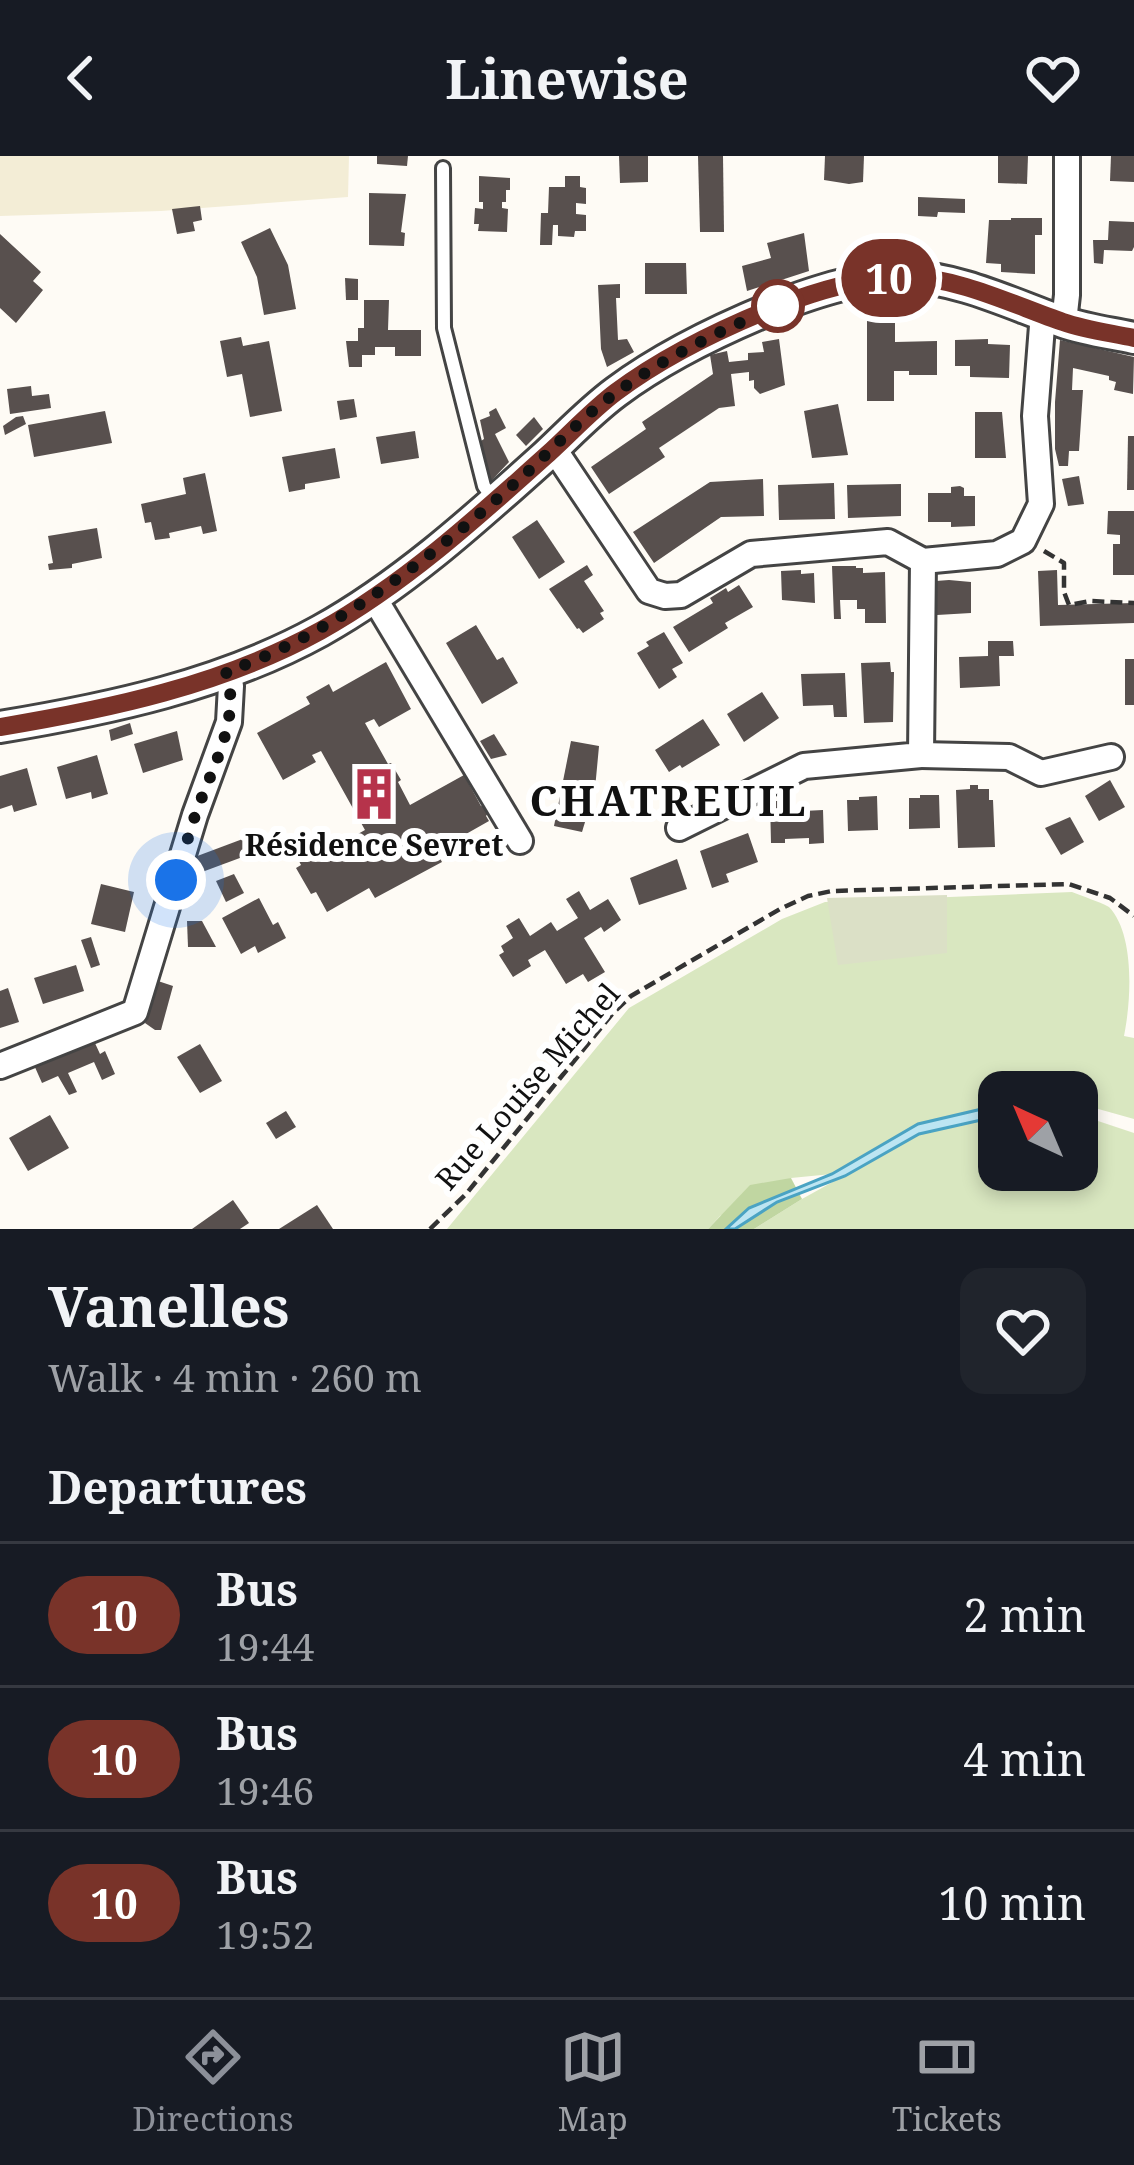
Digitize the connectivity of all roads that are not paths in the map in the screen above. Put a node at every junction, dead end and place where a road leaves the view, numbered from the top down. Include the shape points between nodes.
1 (1067, 156) edge
2 (442, 168) dead end
3 (1053, 318) junction
4 (1134, 338) edge
5 (554, 449) junction
6 (495, 501) junction
7 (923, 561) junction
8 (373, 596) junction
9 (226, 672) junction
10 (0, 727) edge
11 (921, 754) junction
12 (1111, 757) dead end
13 (679, 828) dead end
14 (520, 841) dead end
15 (0, 1066) edge

1 - 3 street via 1066,295
2 - 6 lane via 444,328 484,486
3 - 4 street
3 - 5 street via 910,277 806,296 706,337 616,392
3 - 7 street via 1035,416 1041,504 1023,541 997,554
5 - 6 street
5 - 7 street via 649,591 665,596 681,595 751,554 888,542
6 - 8 street
7 - 11 street
8 - 9 street via 322,630
8 - 14 street
9 - 10 street via 82,714
9 - 15 street via 229,722 135,1012
11 - 12 street via 1009,757 1041,773
11 - 13 street via 804,766

